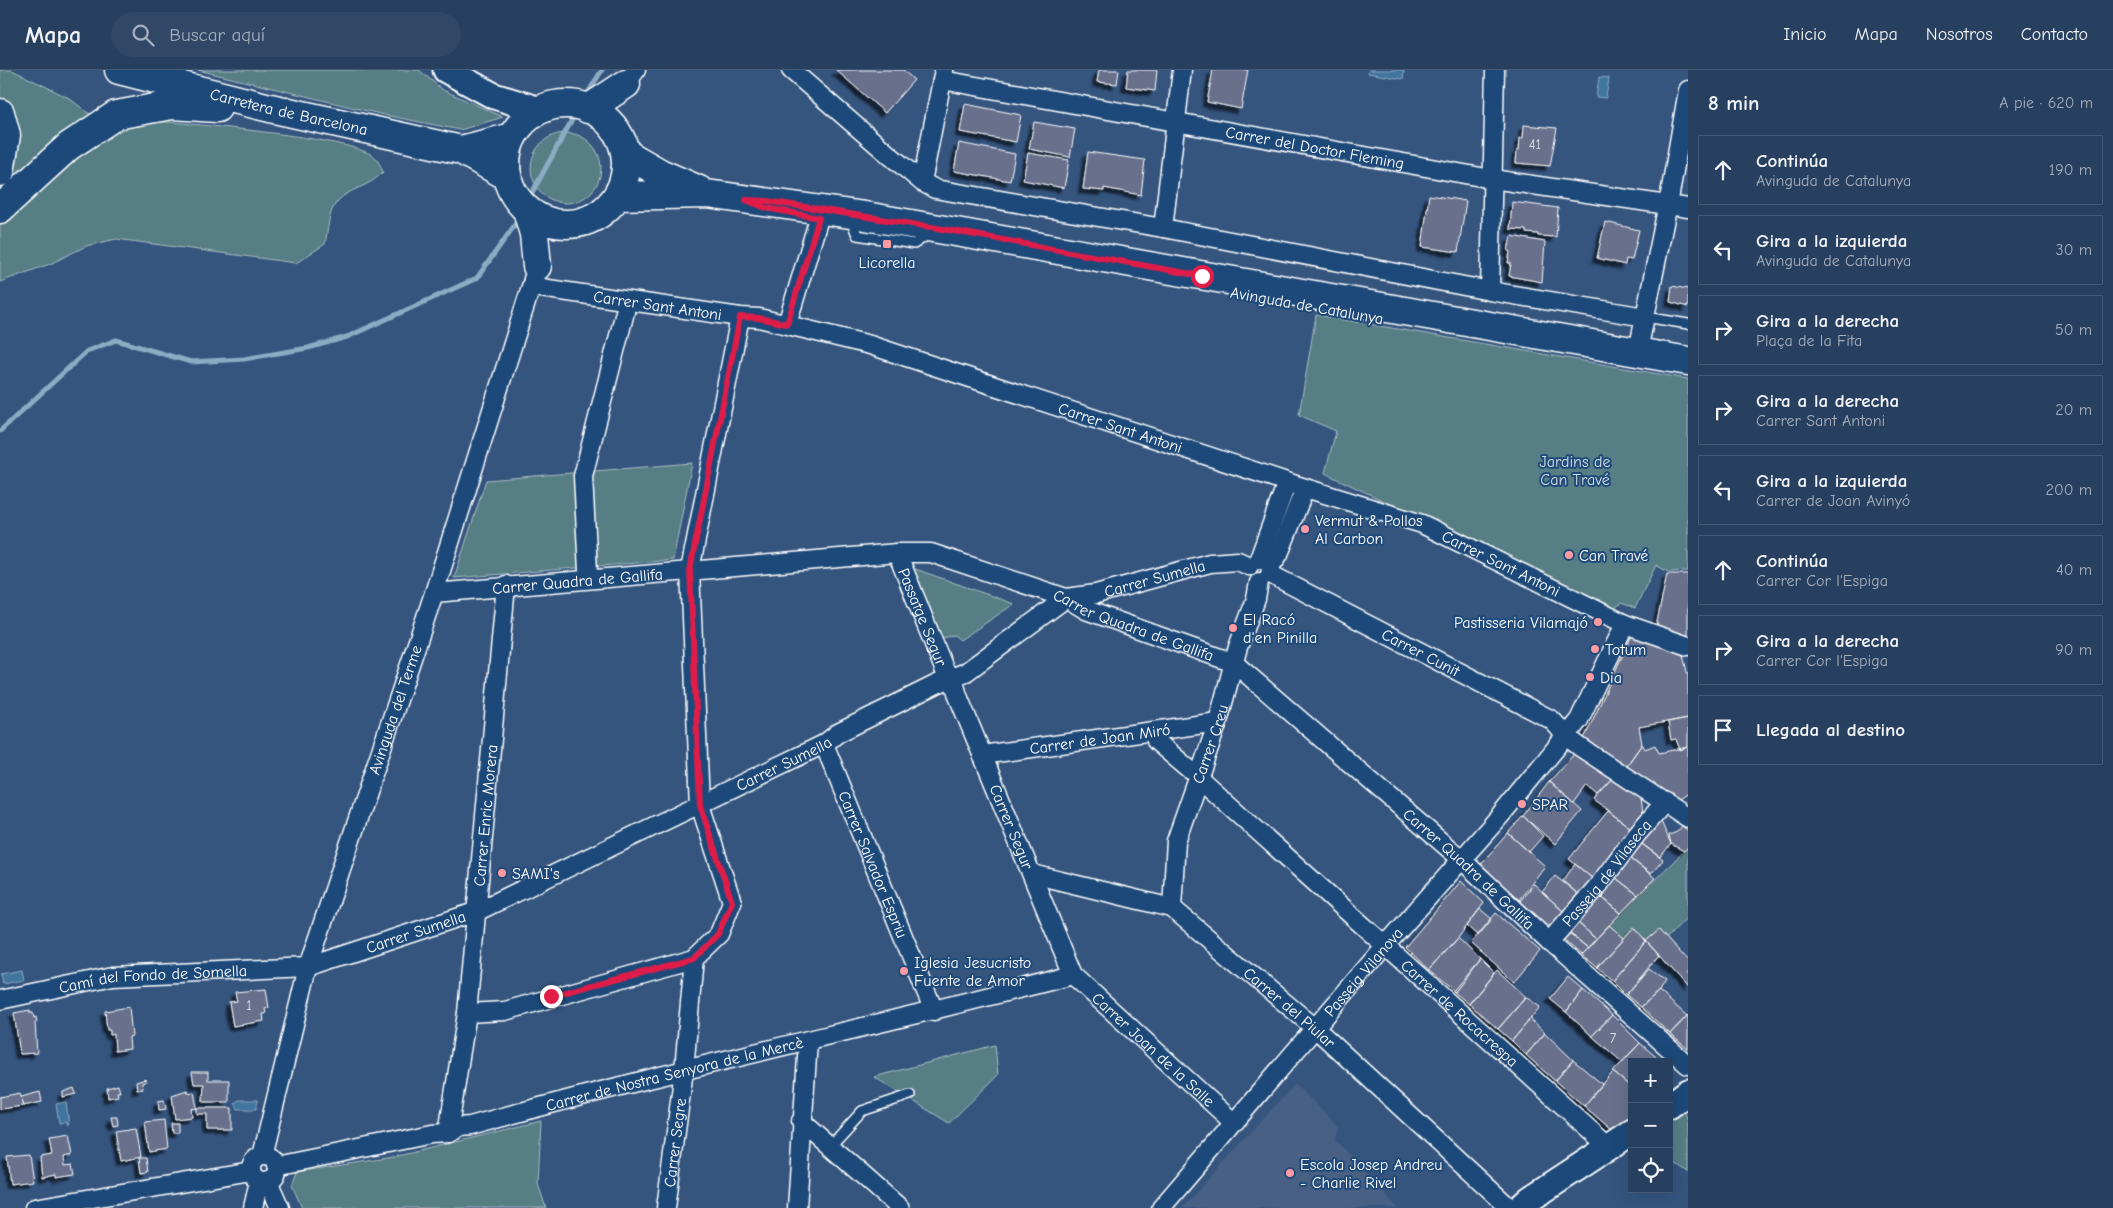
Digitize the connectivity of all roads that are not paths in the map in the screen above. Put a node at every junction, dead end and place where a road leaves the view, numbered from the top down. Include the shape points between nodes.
1 (119, 70) edge
2 (446, 70) edge
3 (791, 70) edge
4 (1182, 70) edge
5 (1495, 70) edge
6 (943, 75) edge
7 (631, 77) edge
8 (1688, 90) edge
9 (580, 107) junction
10 (270, 108) junction
11 (540, 110) junction
12 (0, 113) edge
13 (1176, 122) junction
14 (611, 126) junction
15 (512, 136) junction
16 (461, 150) junction
17 (625, 153) junction
18 (0, 172) edge
19 (507, 176) junction
20 (1492, 179) junction
21 (922, 182) junction
22 (707, 194) junction
23 (616, 196) junction
24 (746, 200) junction
25 (1667, 206) junction
26 (525, 208) junction
27 (1688, 208) edge
28 (0, 209) edge
29 (819, 218) junction
30 (570, 224) junction
31 (1163, 228) junction
32 (535, 272) junction
33 (1490, 291) junction
34 (625, 312) dead end
35 (740, 317) junction
36 (1645, 317) junction
37 (787, 324) junction
38 (1688, 324) edge
39 (1638, 351) junction
40 (1688, 361) edge
41 (1688, 371) edge
42 (1287, 482) junction
43 (1305, 488) junction
44 (897, 553) junction
45 (690, 570) junction
46 (1262, 570) junction
47 (588, 571) dead end
48 (506, 586) junction
49 (434, 592) junction
50 (1066, 598) junction
51 (1625, 624) junction
52 (1688, 646) edge
53 (1234, 663) junction
54 (953, 678) junction
55 (1218, 722) junction
56 (1566, 736) junction
57 (1156, 741) dead end
58 (824, 744) junction
59 (982, 755) junction
60 (1194, 774) junction
61 (1665, 802) junction
62 (700, 805) junction
63 (1688, 818) edge
64 (1461, 859) junction
65 (1032, 874) junction
66 (1172, 908) junction
67 (478, 911) junction
68 (1549, 942) junction
69 (1386, 945) junction
70 (694, 958) junction
71 (308, 967) junction
72 (1073, 975) junction
73 (0, 1000) edge
74 (934, 1011) junction
75 (467, 1013) junction
76 (1315, 1028) junction
77 (808, 1041) junction
78 (1688, 1064) edge
79 (684, 1070) junction
80 (1688, 1092) edge
81 (910, 1096) dead end
82 (1673, 1103) edge
83 (801, 1121) junction
84 (1234, 1123) junction
85 (448, 1134) junction
86 (1628, 1135) edge
87 (830, 1146) junction
88 (1609, 1147) junction
89 (263, 1171) junction
90 (34, 1208) edge
91 (253, 1208) edge
92 (280, 1208) edge
93 (666, 1208) edge
94 (797, 1208) edge
95 (900, 1208) edge
96 (1161, 1208) edge
97 (1510, 1208) edge
98 (1520, 1208) edge

1 - 10 main road, Carretera de Barcelona
2 - 11 street via 494,96
3 - 21 street
4 - 13 street
5 - 20 street
6 - 13 street, Carrer del Doctor Fleming
6 - 21 street
7 - 9 main road
7 - 14 main road
8 - 25 street
9 - 11 main road via 556,105
9 - 14 main road via 602,116
10 - 16 main road, Carretera de Barcelona
10 - 28 main road via 243,110 172,105 116,115 69,146
11 - 15 main road via 524,121
12 - 18 main road via 6,135
13 - 20 street, Carrer del Doctor Fleming
13 - 31 street
14 - 17 main road
15 - 16 main road
15 - 19 main road via 506,156
16 - 19 main road
17 - 22 main road
17 - 23 main road via 623,183
19 - 26 main road via 512,192
20 - 25 street, Carrer del Doctor Fleming
20 - 33 street
21 - 31 street via 935,189
22 - 23 main road
22 - 24 main road
23 - 30 main road via 604,210 588,220
24 - 29 main road, Avinguda de Catalunya via 766,208
24 - 39 main road, Avinguda de Catalunya via 899,222
25 - 27 street, Carrer del Doctor Fleming
25 - 36 street
26 - 30 main road via 551,223
26 - 32 main road via 534,234
29 - 37 street
29 - 41 main road, Avinguda de Catalunya
30 - 32 main road via 552,242
31 - 33 street
32 - 35 street, Carrer Sant Antoni via 541,288
32 - 49 street, Avinguda del Terme
33 - 36 street
34 - 47 street via 583,476
35 - 37 street, Carrer Sant Antoni
35 - 45 street
36 - 38 lane
36 - 39 street
37 - 42 street, Carrer Sant Antoni via 870,345
39 - 40 main road, Avinguda de Catalunya
42 - 43 street, Carrer Sant Antoni
42 - 46 street, Carrer Creu
43 - 46 street, Carrer Creu via 1279,554
43 - 51 street, Carrer Sant Antoni via 1422,524
44 - 45 street, Carrer Quadra de Gallifa
44 - 50 street, Carrer Quadra de Gallifa via 931,553
44 - 54 street, Passatge Segur via 945,671
45 - 48 street, Carrer Quadra de Gallifa
45 - 62 street
46 - 50 street, Carrer Sumella via 1238,561 1210,563 1096,594
46 - 53 street, Carrer Creu via 1256,599
46 - 56 street, Carrer Cunit via 1552,720
48 - 49 street, Carrer Quadra de Gallifa
48 - 67 street, Carrer Enric Morera
49 - 71 street, Avinguda del Terme
50 - 53 street, Carrer Quadra de Gallifa via 1086,610
50 - 54 street, Carrer Sumella via 966,672
51 - 52 street, Carrer Sant Antoni
51 - 56 street, Passeig Vilanova via 1579,720
53 - 55 street, Carrer Creu
53 - 64 street, Carrer Quadra de Gallifa
54 - 58 street, Carrer Sumella via 838,733
54 - 59 street, Carrer Segur
55 - 59 street, Carrer de Joan Miró
55 - 60 street, Carrer Creu
56 - 61 street, Carrer Cunit
56 - 64 street, Passeig Vilanova
57 - 60 street, Carrer de Rocacrespa
58 - 62 street, Carrer Sumella
58 - 74 street, Carrer Salvador Espriu
59 - 65 street, Carrer Segur
60 - 66 street, Carrer Creu via 1176,841
60 - 69 street, Carrer de Rocacrespa
61 - 63 street, Carrer Cunit
61 - 68 street, Passeig de Vilaseca
62 - 67 street, Carrer Sumella
62 - 70 street via 732,902 718,934
64 - 68 street, Carrer Quadra de Gallifa
64 - 69 street, Passeig Vilanova
65 - 66 street, Carrer del Piular
65 - 72 street, Carrer Segur
66 - 76 street, Carrer del Piular
67 - 71 street, Carrer Sumella
67 - 75 street, Carrer Enric Morera
68 - 78 street, Carrer Quadra de Gallifa
69 - 76 street, Passeig Vilanova
69 - 88 street, Carrer de Rocacrespa
70 - 75 street via 505,1011
70 - 79 street, Carrer Segre
71 - 73 street, Camí del Fondo de Somella via 113,976
71 - 89 street, Avinguda del Terme
72 - 74 street, Carrer de Nostra Senyora de la Mercè
72 - 84 street, Carrer Joan de la Salle
74 - 77 street, Carrer de Nostra Senyora de la Mercè
75 - 85 street, Carrer Enric Morera
76 - 84 street, Passeig Vilanova
76 - 97 street, Carrer del Piular
77 - 79 street, Carrer de Nostra Senyora de la Mercè
77 - 83 street
79 - 85 street, Carrer de Nostra Senyora de la Mercè via 459,1127
79 - 93 street, Carrer Segre
80 - 82 street
81 - 87 lane via 862,1111
83 - 87 street
83 - 94 street
84 - 96 street, Passeig Vilanova
85 - 89 street, Carrer de Nostra Senyora de la Mercè via 432,1134
86 - 88 street
87 - 95 street
88 - 98 street
89 - 90 street, Carrer de Nostra Senyora de la Mercè
89 - 91 street, Avinguda del Terme
89 - 92 street

